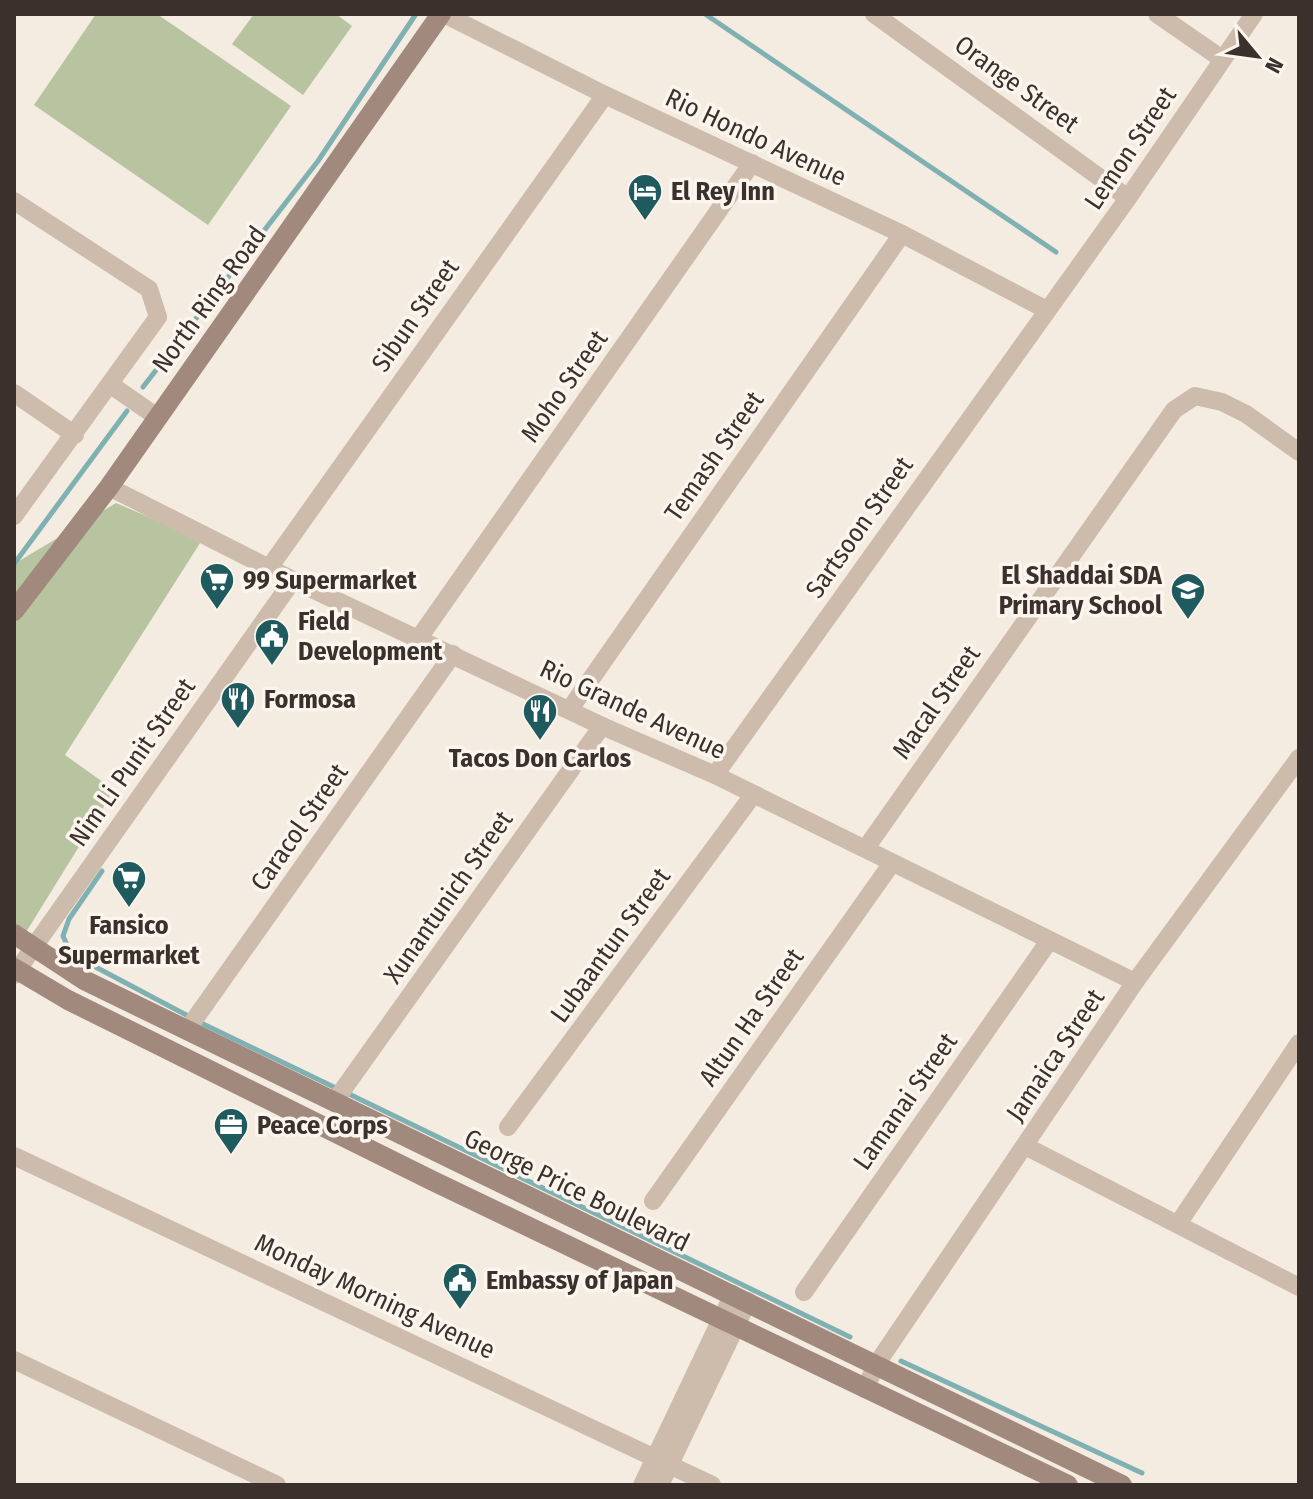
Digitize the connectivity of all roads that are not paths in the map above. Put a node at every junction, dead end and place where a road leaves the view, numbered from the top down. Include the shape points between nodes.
1 (443, 14) edge
2 (874, 14) edge
3 (1157, 14) edge
4 (1254, 14) edge
5 (1222, 59) junction
6 (605, 95) junction
7 (752, 163) junction
8 (1128, 198) junction
9 (14, 201) edge
10 (902, 234) junction
11 (1045, 309) junction
12 (111, 385) junction
13 (14, 393) edge
14 (157, 417) junction
15 (75, 435) junction
16 (1299, 452) edge
17 (109, 487) junction
18 (14, 516) edge
19 (269, 568) junction
20 (293, 580) junction
21 (14, 611) edge
22 (419, 638) junction
23 (453, 654) junction
24 (570, 709) junction
25 (602, 726) junction
26 (1299, 758) edge
27 (715, 775) junction
28 (753, 795) junction
29 (866, 848) junction
30 (892, 863) junction
31 (14, 934) edge
32 (1049, 941) junction
33 (33, 948) junction
34 (15, 971) edge
35 (1135, 982) junction
36 (187, 1030) junction
37 (1299, 1043) edge
38 (337, 1098) dead end
39 (508, 1127) dead end
40 (1025, 1146) junction
41 (445, 1156) junction
42 (14, 1157) edge
43 (433, 1181) junction
44 (653, 1201) dead end
45 (1178, 1224) junction
46 (1299, 1287) edge
47 (804, 1292) dead end
48 (740, 1298) junction
49 (728, 1323) junction
50 (14, 1360) edge
51 (876, 1365) junction
52 (865, 1389) junction
53 (662, 1461) junction
54 (277, 1485) edge
55 (642, 1485) edge
56 (660, 1485) edge
57 (712, 1485) edge
58 (1068, 1485) edge
59 (1122, 1485) edge

1 - 6 street, Rio Hondo Avenue
1 - 14 main road, North Ring Road
2 - 8 street, Orange Street
3 - 5 street
4 - 5 street, Lemon Street
5 - 8 street, Lemon Street
6 - 7 street, Rio Hondo Avenue
6 - 19 street, Sibun Street
7 - 10 street, Rio Hondo Avenue
7 - 22 street, Moho Street
8 - 11 street, Lemon Street
9 - 12 street via 149,289 158,317
10 - 11 street, Rio Hondo Avenue
10 - 24 street, Temash Street
11 - 27 street, Sartsoon Street
12 - 14 street
12 - 15 street
13 - 15 street
14 - 17 main road, North Ring Road
15 - 18 street
16 - 29 street, Macal Street via 1222,402 1195,396 1174,410
17 - 19 street, Rio Grande Avenue
17 - 21 main road, North Ring Road
19 - 20 street, Rio Grande Avenue
20 - 22 street, Rio Grande Avenue
20 - 33 street, Nim Li Punit Street
22 - 23 street, Rio Grande Avenue
23 - 24 street, Rio Grande Avenue
23 - 36 street, Caracol Street
24 - 25 street, Rio Grande Avenue
25 - 27 street, Rio Grande Avenue
25 - 38 street, Xunantunich Street
26 - 35 street, Jamaica Street
27 - 28 street, Rio Grande Avenue
28 - 29 street, Rio Grande Avenue
28 - 39 street, Lubaantun Street
29 - 30 street, Rio Grande Avenue
30 - 32 street, Rio Grande Avenue
30 - 44 street, Altun Ha Street
31 - 33 main road, George Price Boulevard
32 - 35 street, Rio Grande Avenue
32 - 47 street, Lamanai Street
33 - 34 street, Nim Li Punit Street
33 - 36 main road, George Price Boulevard via 84,980
34 - 43 main road, George Price Boulevard
35 - 40 street, Jamaica Street
36 - 41 main road, George Price Boulevard
37 - 45 street
40 - 45 street
40 - 51 street, Jamaica Street
41 - 43 main road
41 - 48 main road, George Price Boulevard
42 - 53 street, Monday Morning Avenue
43 - 49 main road, George Price Boulevard
45 - 46 street
48 - 49 street
48 - 51 main road, George Price Boulevard
49 - 52 main road, George Price Boulevard
49 - 53 street
50 - 54 street
51 - 52 street, Jamaica Street
51 - 59 main road, George Price Boulevard
52 - 58 main road, George Price Boulevard
53 - 55 street
53 - 56 street
53 - 57 street, Monday Morning Avenue

